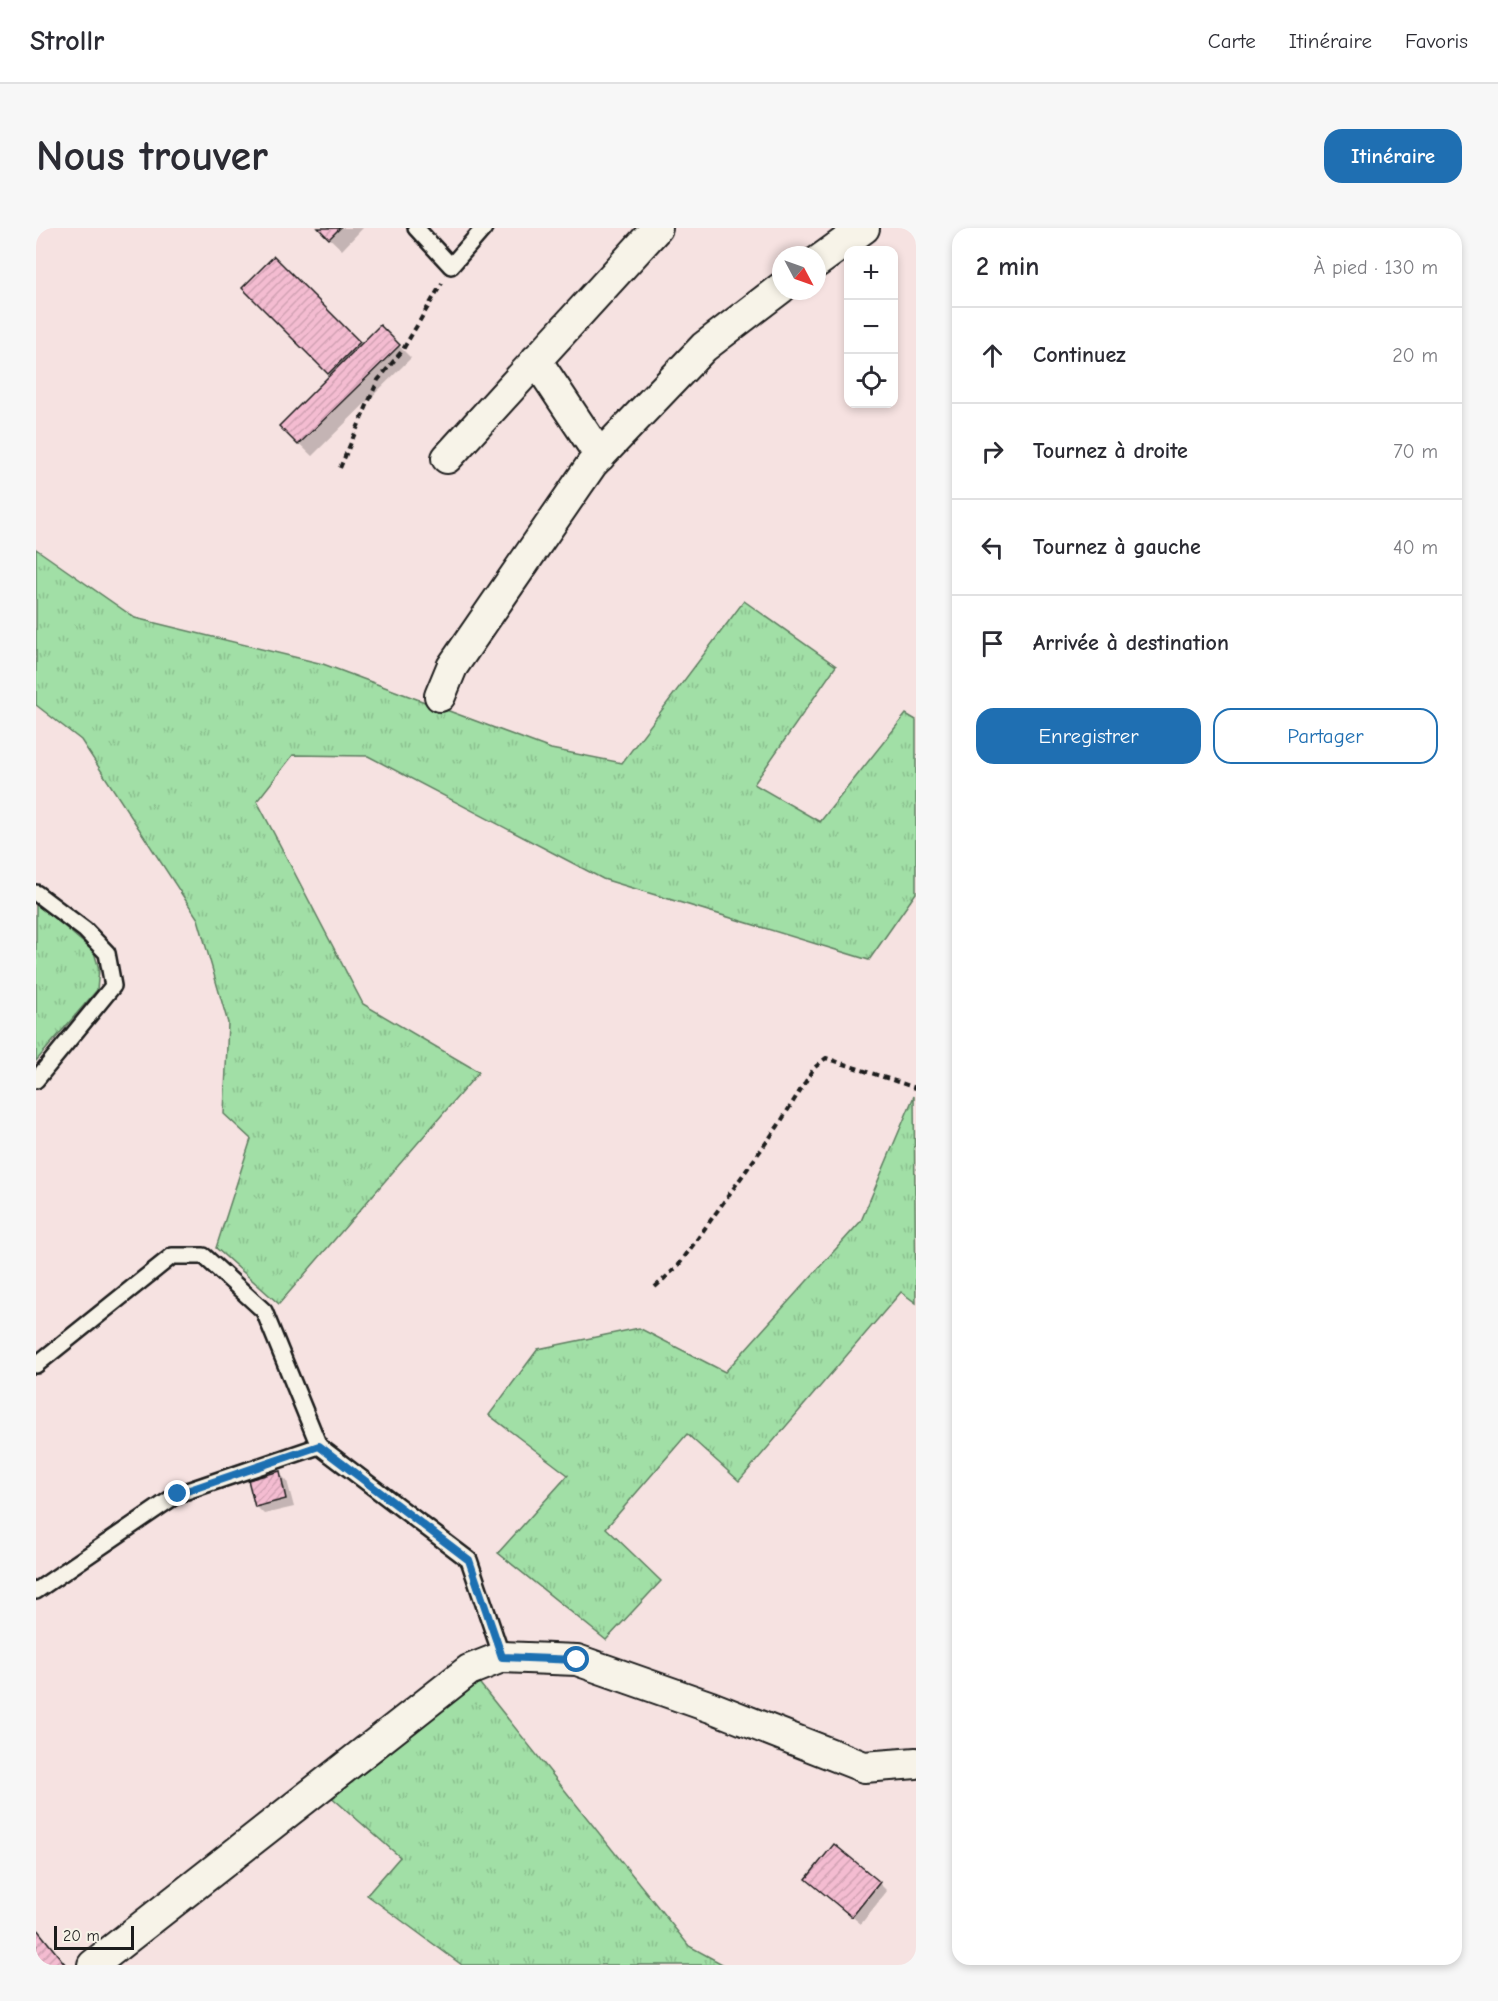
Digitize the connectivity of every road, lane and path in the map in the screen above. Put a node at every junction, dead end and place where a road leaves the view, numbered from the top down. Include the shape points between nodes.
1 (416, 228) edge
2 (484, 228) edge
3 (657, 228) edge
4 (864, 228) edge
5 (826, 255) edge
6 (451, 266) junction
7 (772, 295) edge
8 (536, 360) junction
9 (600, 456) junction
10 (447, 459) dead end
11 (340, 468) dead end
12 (440, 696) dead end
13 (36, 893) edge
14 (36, 1080) edge
15 (916, 1088) edge
16 (655, 1287) dead end
17 (36, 1365) edge
18 (319, 1446) junction
19 (36, 1591) edge
20 (502, 1657) junction
21 (916, 1763) edge
22 (93, 1965) edge

1 - 6 lane
2 - 6 lane
3 - 8 street
4 - 5 street
6 - 11 path via 402,351 378,380
7 - 9 street via 704,346
8 - 9 street
8 - 10 street
9 - 12 street via 452,667
13 - 14 lane via 86,930 108,953 113,986
15 - 16 path via 826,1058 814,1068 778,1126 678,1266
17 - 18 lane via 172,1256 204,1256 264,1311
18 - 19 lane via 178,1494
18 - 20 lane via 469,1560
20 - 21 street via 577,1660 864,1767
20 - 22 street via 469,1670

